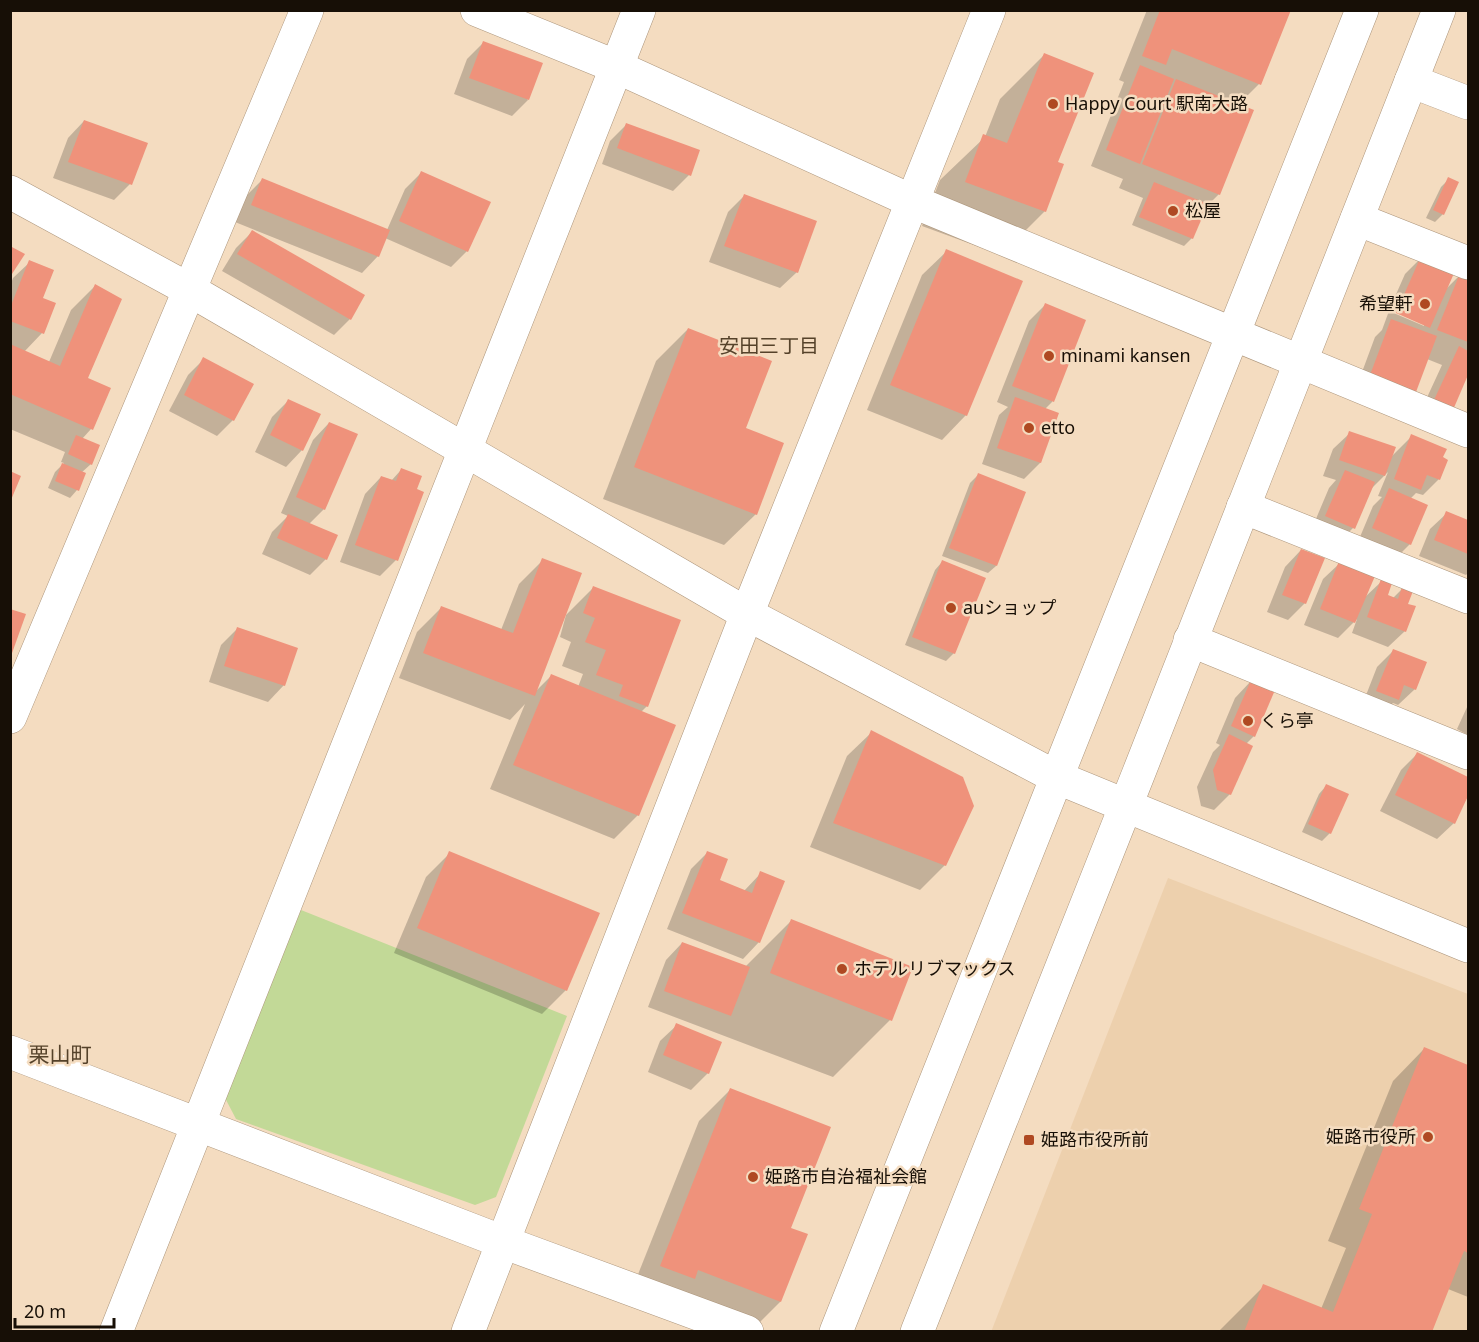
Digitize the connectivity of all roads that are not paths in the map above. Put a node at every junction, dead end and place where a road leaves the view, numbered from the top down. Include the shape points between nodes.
1 (307, 10) edge
2 (477, 10) edge
3 (639, 10) edge
4 (989, 10) edge
5 (1362, 10) edge
6 (1439, 10) edge
7 (617, 67) junction
8 (1411, 81) junction
9 (1468, 103) edge
10 (10, 192) edge
11 (914, 202) junction
12 (1357, 219) junction
13 (1468, 263) edge
14 (188, 289) junction
15 (1234, 333) junction
16 (1300, 362) junction
17 (1468, 431) edge
18 (465, 448) junction
19 (1243, 507) junction
20 (1468, 597) edge
21 (747, 614) junction
22 (1190, 639) junction
23 (10, 717) edge
24 (1468, 753) edge
25 (1056, 777) junction
26 (1127, 807) junction
27 (1468, 946) edge
28 (10, 1052) edge
29 (197, 1123) junction
30 (503, 1242) junction
31 (116, 1332) edge
32 (468, 1332) edge
33 (747, 1332) edge
34 (836, 1332) edge
35 (917, 1332) edge

1 - 14 street
2 - 7 street
3 - 7 street
4 - 11 street
5 - 15 street
6 - 8 street
7 - 11 street
7 - 18 street
8 - 9 street
8 - 12 street
10 - 14 street
11 - 15 street
11 - 21 street
12 - 13 street
12 - 16 street
14 - 18 street
14 - 23 street
15 - 16 street
15 - 25 street
16 - 17 street
16 - 19 street
18 - 21 street
18 - 29 street
19 - 20 street
19 - 22 street
21 - 25 street
21 - 30 street
22 - 24 street
22 - 26 street
25 - 26 street
25 - 34 street
26 - 27 street
26 - 35 street
28 - 29 street
29 - 30 street
29 - 31 street
30 - 32 street
30 - 33 street

